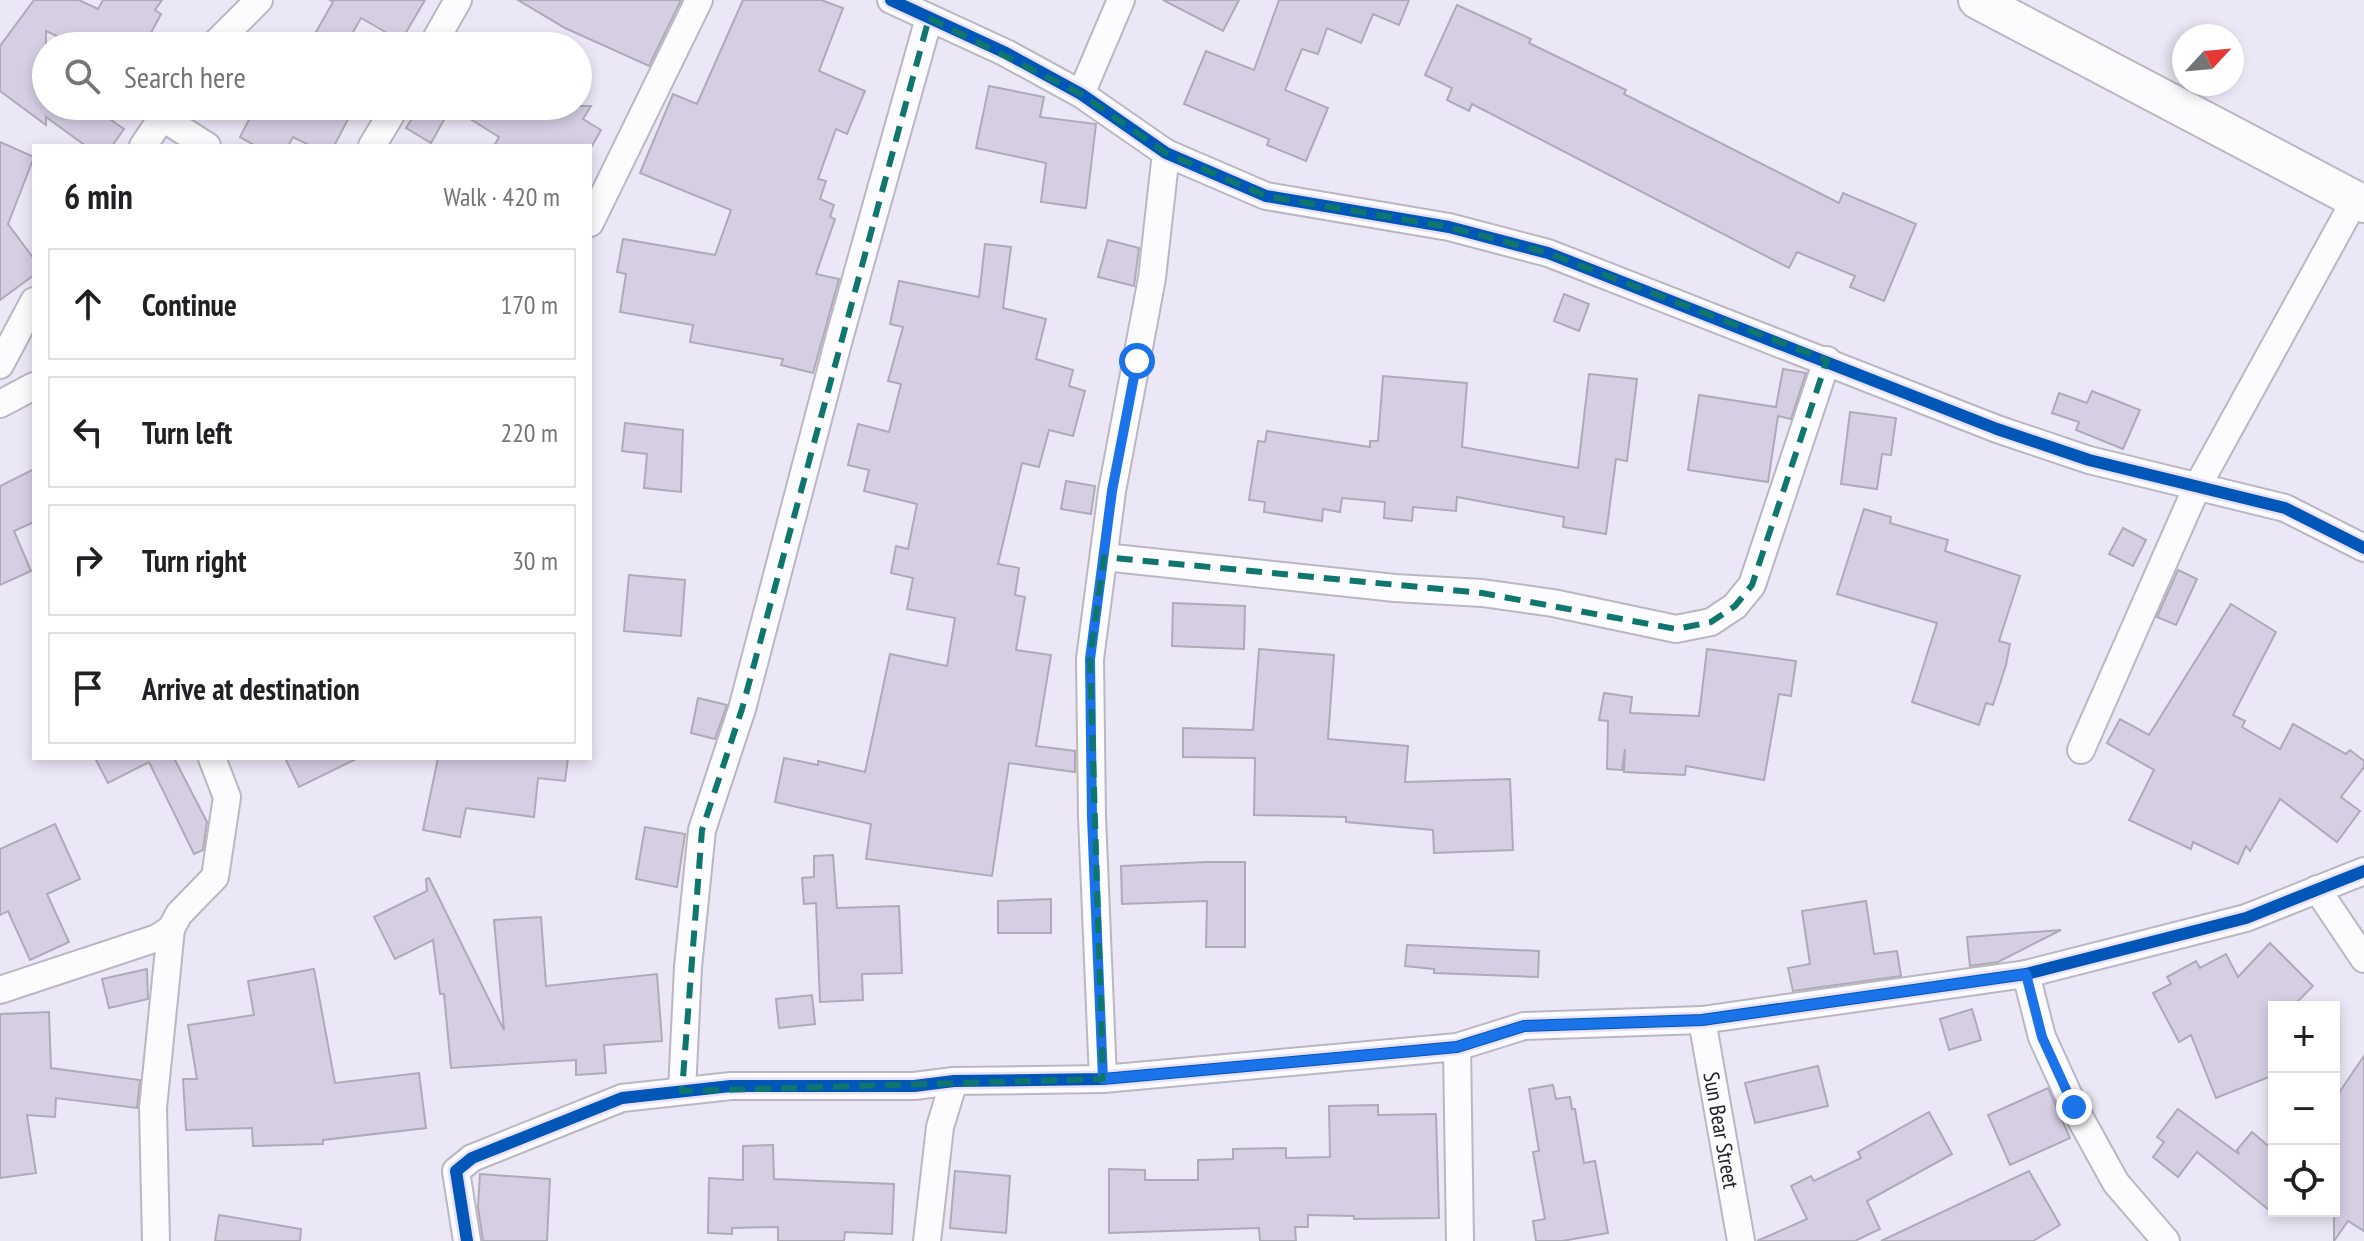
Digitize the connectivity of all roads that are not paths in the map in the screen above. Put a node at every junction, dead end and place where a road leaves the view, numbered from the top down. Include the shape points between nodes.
1 (259, 0) edge
2 (458, 0) edge
3 (699, 0) edge
4 (891, 0) edge
5 (1121, 0) edge
6 (1977, 0) edge
7 (929, 18) junction
8 (227, 32) edge
9 (440, 32) edge
10 (1081, 94) junction
11 (161, 120) edge
12 (176, 120) edge
13 (388, 120) edge
14 (144, 144) edge
15 (205, 144) edge
16 (373, 144) edge
17 (1166, 153) junction
18 (2359, 202) edge
19 (592, 219) edge
20 (32, 305) edge
21 (1827, 360) junction
22 (0, 365) edge
23 (32, 387) edge
24 (0, 404) edge
25 (2196, 489) junction
26 (2364, 548) edge
27 (1104, 557) junction
28 (2081, 750) dead end
29 (213, 760) edge
30 (2364, 871) edge
31 (2317, 889) junction
32 (171, 929) junction
33 (2364, 959) edge
34 (2026, 974) junction
35 (0, 990) edge
36 (1702, 1020) junction
37 (1457, 1047) junction
38 (1103, 1079) junction
39 (954, 1081) junction
40 (682, 1091) junction
41 (156, 1241) edge
42 (467, 1241) edge
43 (927, 1241) edge
44 (1460, 1241) edge
45 (1741, 1241) edge
46 (2166, 1241) edge

1 - 8 street
2 - 9 street
3 - 19 street
4 - 7 street
5 - 10 street
6 - 18 main road
7 - 10 street
7 - 40 street via 742,709 702,830
10 - 17 street
11 - 14 street
12 - 15 street
13 - 16 street
17 - 21 street via 1266,196 1449,227 1548,253
17 - 27 street via 1152,278
18 - 25 street
20 - 22 street
21 - 25 street via 1997,429
21 - 27 street via 1752,585 1735,606 1711,622 1676,629 1482,593
23 - 24 street
25 - 26 street via 2285,508
25 - 28 street
27 - 38 street via 1090,659
29 - 32 street via 227,797 215,877
30 - 31 street
31 - 33 street
31 - 34 street via 2246,918
32 - 35 street
32 - 41 street via 153,1108
34 - 36 street
34 - 46 street via 2042,1037 2074,1107 2116,1183
36 - 37 street via 1524,1026
36 - 45 street, Sun Bear Street
37 - 38 street
37 - 44 street
38 - 39 street
39 - 40 street
39 - 43 street via 940,1127
40 - 42 street via 622,1098 472,1158 456,1171

